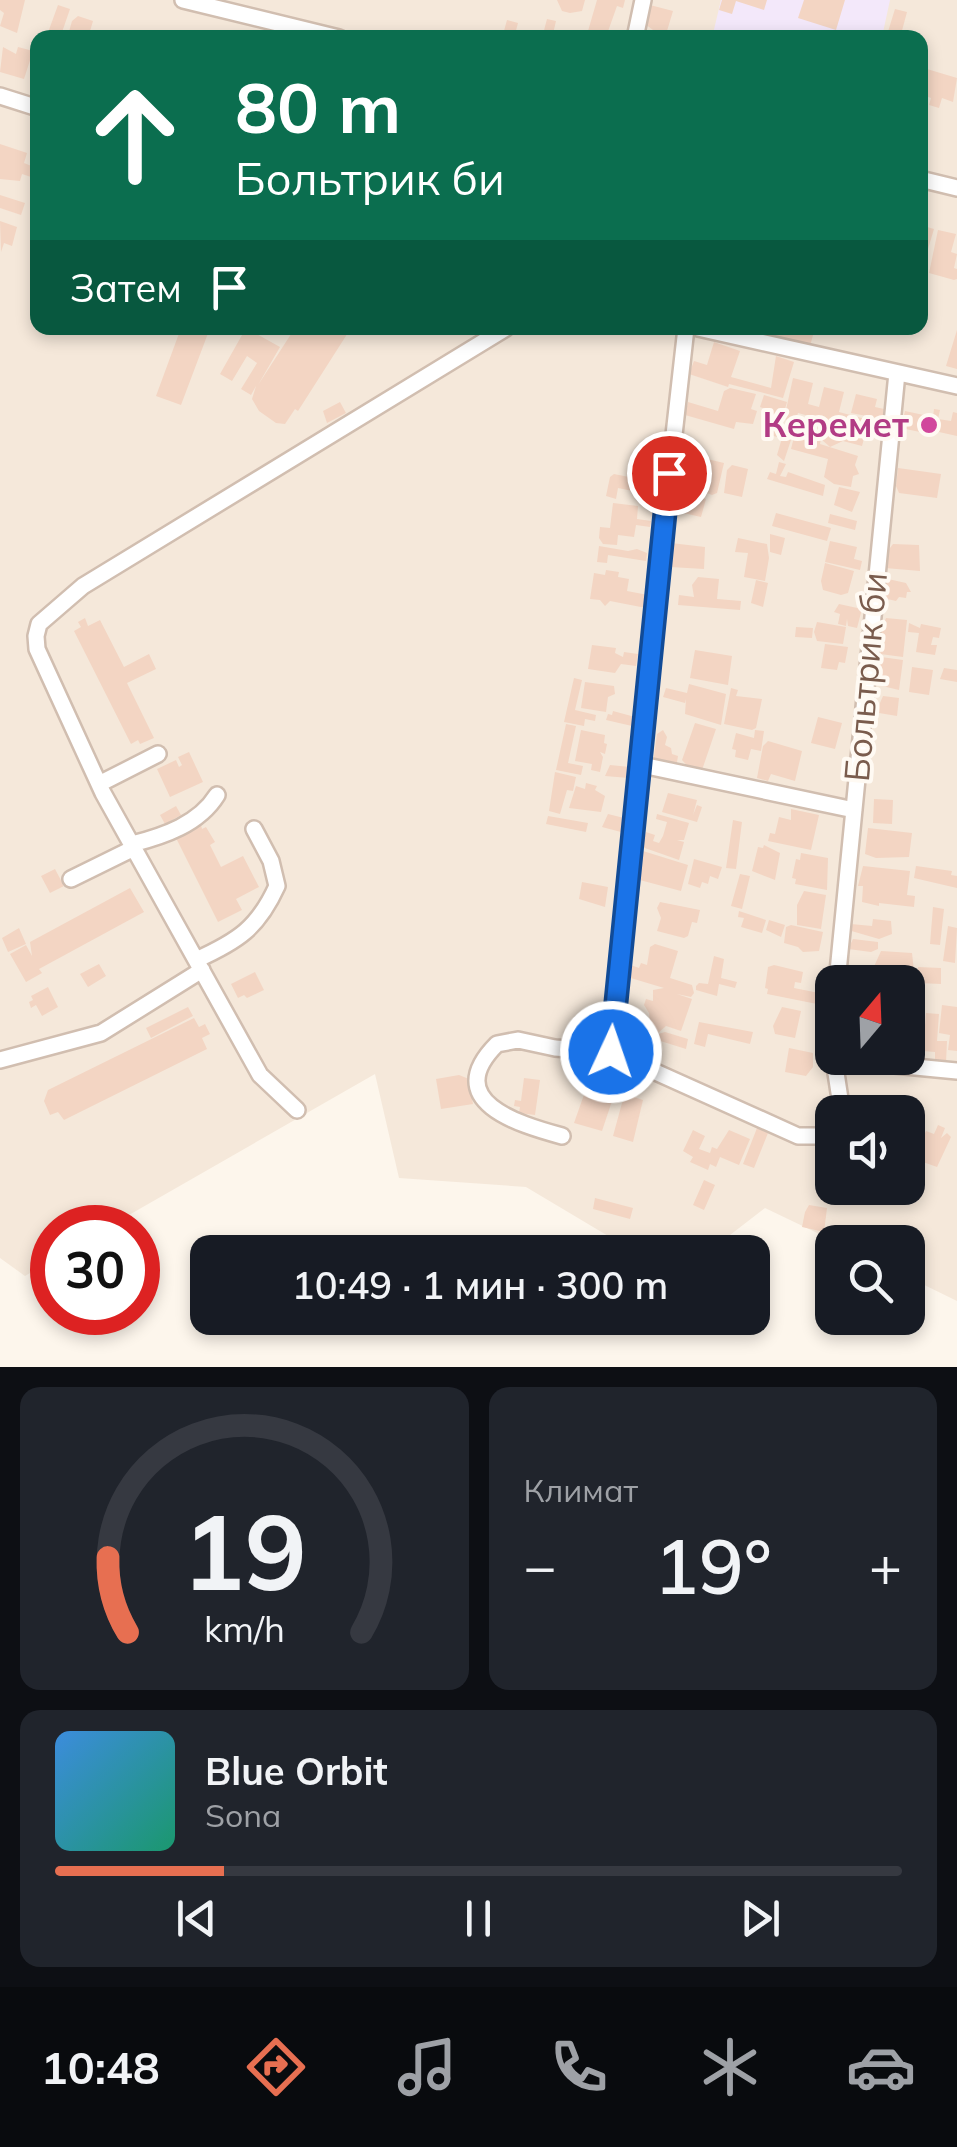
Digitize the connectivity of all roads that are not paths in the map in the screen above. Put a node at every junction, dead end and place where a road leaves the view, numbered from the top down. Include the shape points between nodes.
1 (183, 0) edge
2 (642, 0) edge
3 (306, 30) edge
4 (636, 30) edge
5 (0, 96) edge
6 (30, 105) edge
7 (928, 181) edge
8 (957, 188) edge
9 (494, 335) edge
10 (685, 335) edge
11 (730, 335) edge
12 (898, 372) junction
13 (957, 386) edge
14 (158, 754) dead end
15 (642, 765) junction
16 (98, 784) junction
17 (217, 796) dead end
18 (854, 810) junction
19 (254, 829) dead end
20 (133, 846) junction
21 (70, 879) dead end
22 (199, 965) junction
23 (839, 965) edge
24 (611, 1052) junction
25 (0, 1060) edge
26 (925, 1066) edge
27 (957, 1071) edge
28 (298, 1110) dead end
29 (562, 1136) dead end
30 (815, 1136) edge

1 - 3 street
2 - 4 street
5 - 6 street
7 - 8 street
9 - 16 street via 117,564 39,624 37,649
10 - 15 street
11 - 12 street
12 - 13 street
12 - 18 street, Больтрик би
14 - 16 street
15 - 18 street
15 - 24 street
16 - 20 street
17 - 20 street via 178,828
18 - 23 street, Больтрик би
19 - 22 street via 277,886 254,926
20 - 21 street
20 - 22 street
22 - 25 street via 102,1033
22 - 28 street via 260,1074
24 - 29 street via 507,1040 482,1061 479,1083 489,1108
24 - 30 street via 798,1136
26 - 27 street

